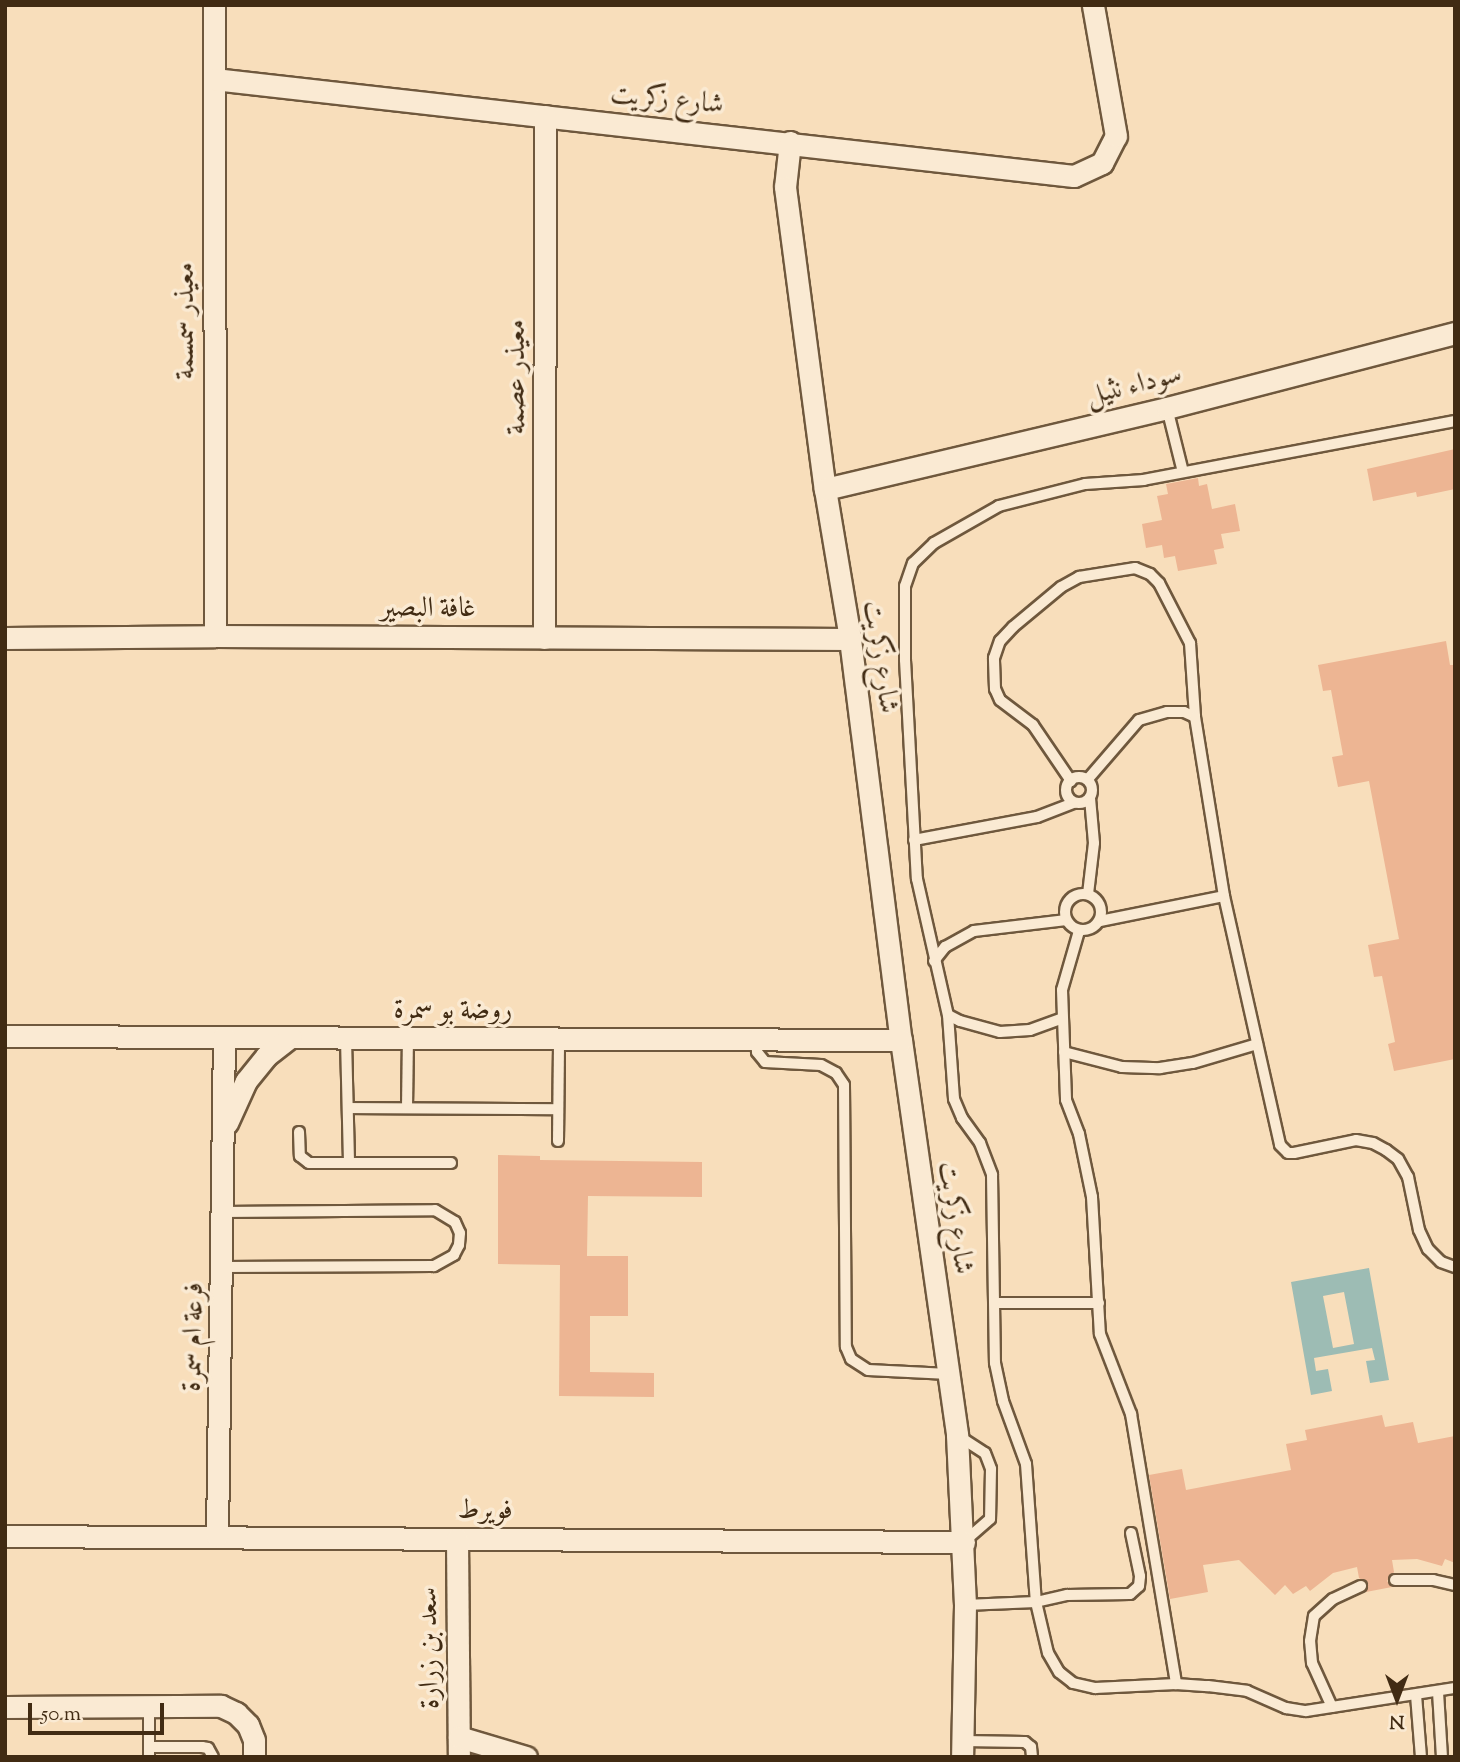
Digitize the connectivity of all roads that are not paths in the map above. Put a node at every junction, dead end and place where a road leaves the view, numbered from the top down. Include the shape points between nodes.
1 (214, 5) edge
2 (1093, 5) edge
3 (214, 79) junction
4 (545, 116) junction
5 (790, 142) junction
6 (1455, 333) edge
7 (1167, 408) junction
8 (1455, 421) edge
9 (1183, 472) junction
10 (825, 489) junction
11 (215, 636) junction
12 (5, 638) edge
13 (544, 638) junction
14 (850, 639) junction
15 (1195, 717) junction
16 (1088, 779) junction
17 (1071, 781) junction
18 (1090, 798) junction
19 (1074, 803) junction
20 (914, 840) junction
21 (1088, 894) junction
22 (1224, 896) junction
23 (1066, 920) junction
24 (1100, 921) junction
25 (1079, 931) junction
26 (934, 961) junction
27 (948, 1015) junction
28 (1061, 1019) junction
29 (5, 1036) edge
30 (224, 1037) junction
31 (290, 1037) junction
32 (346, 1039) junction
33 (408, 1039) junction
34 (559, 1040) junction
35 (756, 1041) junction
36 (901, 1041) junction
37 (1257, 1044) junction
38 (1064, 1052) junction
39 (348, 1108) junction
40 (407, 1108) junction
41 (558, 1109) junction
42 (299, 1132) dead end
43 (222, 1138) junction
44 (558, 1141) dead end
45 (349, 1163) junction
46 (451, 1163) dead end
47 (223, 1212) junction
48 (223, 1267) junction
49 (1455, 1267) edge
50 (995, 1303) junction
51 (1099, 1303) junction
52 (949, 1374) junction
53 (957, 1435) junction
54 (1132, 1533) dead end
55 (5, 1536) edge
56 (217, 1536) junction
57 (457, 1539) junction
58 (964, 1542) junction
59 (1395, 1580) dead end
60 (1455, 1585) edge
61 (1361, 1586) dead end
62 (1036, 1602) junction
63 (965, 1605) junction
64 (1176, 1684) junction
65 (1455, 1688) edge
66 (1438, 1692) junction
67 (1416, 1695) junction
68 (5, 1706) edge
69 (149, 1706) junction
70 (1332, 1707) junction
71 (459, 1747) edge
72 (962, 1749) edge
73 (149, 1752) edge
74 (213, 1757) edge
75 (254, 1757) edge
76 (526, 1757) edge
77 (1032, 1757) edge
78 (1422, 1757) edge
79 (1442, 1757) edge

1 - 3 street, معيذر سمسمة
2 - 5 street via 1116,124 1114,146 1094,169 1074,176
3 - 4 street, شارع زكريت
3 - 11 street, معيذر سمسمة
4 - 5 street, شارع زكريت
4 - 13 street, معيذر عصمة
5 - 10 street, شارع زكريت via 785,187
6 - 7 street, سوداء نثيل
7 - 9 lane
7 - 10 street, سوداء نثيل
8 - 9 lane
9 - 20 lane via 1085,484 999,506 934,543 913,563 905,586 905,660
10 - 14 street, شارع زكريت
11 - 12 street, غافة البصير
11 - 13 street, غافة البصير
13 - 14 street, غافة البصير
14 - 36 street, شارع زكريت
15 - 16 lane via 1167,712 1139,720
15 - 17 lane via 1190,643 1159,583 1135,568 1079,577 1006,634 994,658 993,674 1000,700 1033,725
15 - 22 lane
16 - 17 lane
16 - 18 lane via 1093,787
17 - 19 lane via 1065,792
18 - 19 lane
18 - 21 lane via 1094,843
19 - 20 lane via 1037,817
20 - 26 lane
21 - 23 lane via 1079,894 1066,904
21 - 24 lane via 1100,905
22 - 24 lane
22 - 37 lane
23 - 25 lane
23 - 26 lane via 974,931 945,947
24 - 25 lane
25 - 28 lane via 1062,990
26 - 27 lane
27 - 28 lane via 1000,1032 1030,1030
27 - 50 lane via 954,1099 980,1143 992,1175
28 - 38 lane
29 - 30 street, روضة بو سمرة
30 - 31 street, روضة بو سمرة
30 - 43 street, فرعة ام سمرة
31 - 32 street, روضة بو سمرة
31 - 43 street, فرعة ام سمرة via 266,1056 246,1081
32 - 33 street, روضة بو سمرة
32 - 39 lane
33 - 34 street, روضة بو سمرة
33 - 40 lane
34 - 35 street, روضة بو سمرة
34 - 41 lane
35 - 36 street, روضة بو سمرة
35 - 52 lane via 758,1057 765,1062 821,1065 836,1073 844,1085 846,1347 851,1359 868,1370
36 - 52 street, شارع زكريت
37 - 38 lane via 1160,1069 1122,1067
37 - 49 lane via 1283,1150 1294,1153 1356,1140 1386,1150 1408,1177 1419,1230 1428,1249 1441,1262
38 - 51 lane via 1069,1112 1079,1134 1092,1197
39 - 40 lane
39 - 45 lane
40 - 41 lane
41 - 44 lane
42 - 45 lane via 300,1156 305,1162
43 - 47 street, فرعة ام سمرة
45 - 46 lane
47 - 48 street, فرعة ام سمرة
47 - 48 lane via 435,1210 455,1222 460,1233 454,1255 434,1266
48 - 56 street, فرعة ام سمرة
50 - 51 lane
50 - 62 lane via 995,1363 1003,1401 1026,1464
51 - 64 lane via 1100,1334 1131,1414
52 - 53 street, شارع زكريت
53 - 58 street, شارع زكريت
53 - 58 lane via 985,1453 991,1469 990,1519
54 - 62 lane via 1140,1576 1139,1586 1130,1594 1067,1595
55 - 56 street, فويرط
56 - 57 street, فويرط
57 - 58 street, فويرط
57 - 71 street, سعد بن زرارة
58 - 63 street, شارع زكريت
59 - 60 lane
61 - 70 lane via 1333,1599 1314,1616 1312,1663
62 - 63 lane
62 - 64 lane via 1048,1653 1059,1672 1073,1683 1095,1688
63 - 72 street, شارع زكريت
64 - 70 lane via 1247,1691 1286,1708 1306,1711
65 - 66 lane
66 - 67 lane
66 - 79 lane
67 - 70 lane
67 - 78 lane
68 - 69 street
69 - 73 lane
69 - 75 street via 221,1706 236,1713 248,1725
71 - 76 street
72 - 77 lane via 1025,1742 1031,1746
73 - 74 lane via 202,1747

